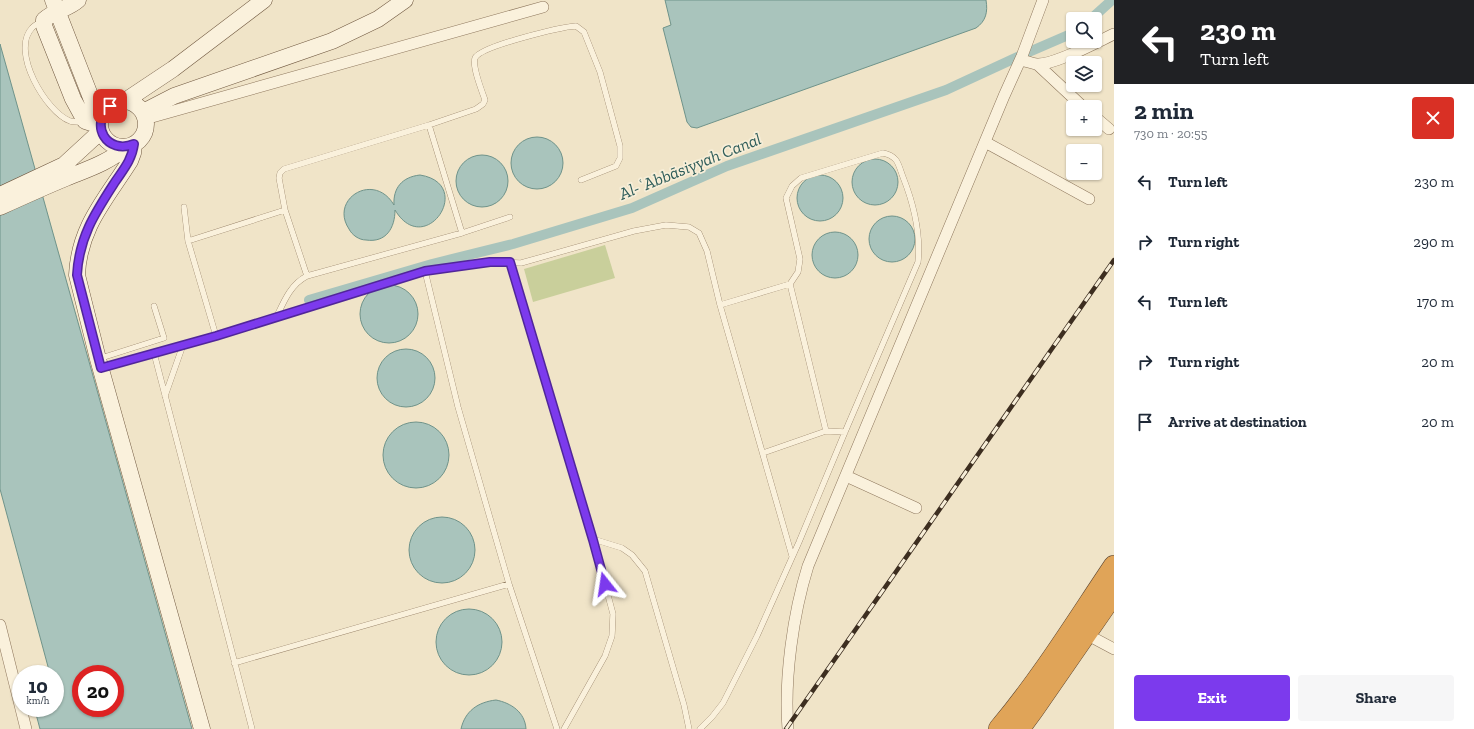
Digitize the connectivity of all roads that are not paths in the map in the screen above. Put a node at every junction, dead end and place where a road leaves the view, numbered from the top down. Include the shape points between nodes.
1 (78, 0) edge
2 (264, 0) edge
3 (405, 0) edge
4 (1043, 0) edge
5 (543, 7) dead end
6 (51, 10) edge
7 (1114, 34) edge
8 (1022, 58) junction
9 (1037, 64) junction
10 (1076, 100) edge
11 (125, 101) junction
12 (144, 115) junction
13 (85, 121) junction
14 (1102, 123) edge
15 (101, 125) junction
16 (429, 125) junction
17 (1109, 129) dead end
18 (985, 142) junction
19 (130, 146) junction
20 (63, 173) junction
21 (581, 180) dead end
22 (0, 195) edge
23 (1089, 199) dead end
24 (0, 207) edge
25 (184, 207) dead end
26 (285, 210) junction
27 (510, 217) dead end
28 (462, 233) junction
29 (188, 241) junction
30 (510, 262) junction
31 (425, 271) junction
32 (307, 276) junction
33 (790, 284) junction
34 (720, 305) junction
35 (154, 306) dead end
36 (277, 316) junction
37 (216, 336) junction
38 (182, 345) junction
39 (154, 354) junction
40 (100, 364) junction
41 (165, 397) junction
42 (826, 431) junction
43 (844, 432) junction
44 (763, 453) junction
45 (846, 476) junction
46 (916, 508) dead end
47 (593, 540) junction
48 (792, 556) junction
49 (1114, 566) edge
50 (509, 584) junction
51 (1114, 593) edge
52 (0, 625) edge
53 (1086, 634) junction
54 (1114, 649) edge
55 (234, 663) junction
56 (26, 729) edge
57 (202, 729) edge
58 (252, 729) edge
59 (557, 729) edge
60 (564, 729) edge
61 (689, 729) edge
62 (700, 729) edge
63 (788, 729) edge
64 (999, 729) edge
65 (1019, 729) edge

1 - 6 main road via 73,5
2 - 11 main road via 173,69
3 - 12 main road via 378,19 339,38 174,96
4 - 8 street
5 - 12 street
6 - 13 main road via 44,26 73,99
6 - 13 lane via 31,28 24,48 27,64 36,85 60,115 71,122
6 - 15 main road
7 - 9 street via 1066,56
8 - 9 street
8 - 18 street
9 - 10 street
11 - 12 main road via 135,105
11 - 15 main road via 110,106 103,114
12 - 19 main road via 146,127 143,135
13 - 15 main road
14 - 17 street
15 - 19 main road via 103,136 111,144
15 - 20 main road
16 - 21 lane via 476,109 483,104 485,100 475,68 475,58 480,53 515,39 566,26 576,26 584,32 600,72 620,146 620,158 616,166
16 - 26 lane via 284,169 278,178
16 - 28 lane
18 - 23 street
18 - 45 street
19 - 20 main road via 106,162
19 - 40 main road via 133,153 130,161 89,225 78,261 77,275
20 - 22 main road
20 - 24 main road
25 - 29 lane
26 - 29 lane
26 - 32 lane
27 - 28 lane
28 - 32 lane
29 - 37 lane
30 - 31 lane via 490,262
30 - 34 lane via 522,263 634,231 666,225 690,227 699,234 707,251
30 - 47 lane
31 - 36 lane
31 - 50 lane via 458,407
32 - 36 lane via 299,280
33 - 34 lane
33 - 42 lane
33 - 43 lane via 798,272 800,259 786,198 792,186 801,178 882,153 889,154 896,160 916,217 920,247 918,262
34 - 44 lane
35 - 40 lane via 164,338
36 - 37 lane
37 - 38 lane
38 - 39 lane
38 - 41 lane
39 - 40 lane
39 - 41 lane
40 - 57 main road
41 - 55 lane
42 - 43 lane
42 - 44 lane
43 - 48 lane
44 - 48 lane
45 - 46 street
45 - 63 street via 800,589 787,684
47 - 60 lane via 613,614 612,636 605,656
47 - 61 lane via 622,548 632,555 645,571
48 - 62 lane via 757,636 723,704
49 - 64 highway
50 - 55 lane
50 - 59 lane
51 - 53 highway
52 - 56 street
53 - 54 street
53 - 65 highway
55 - 58 lane

